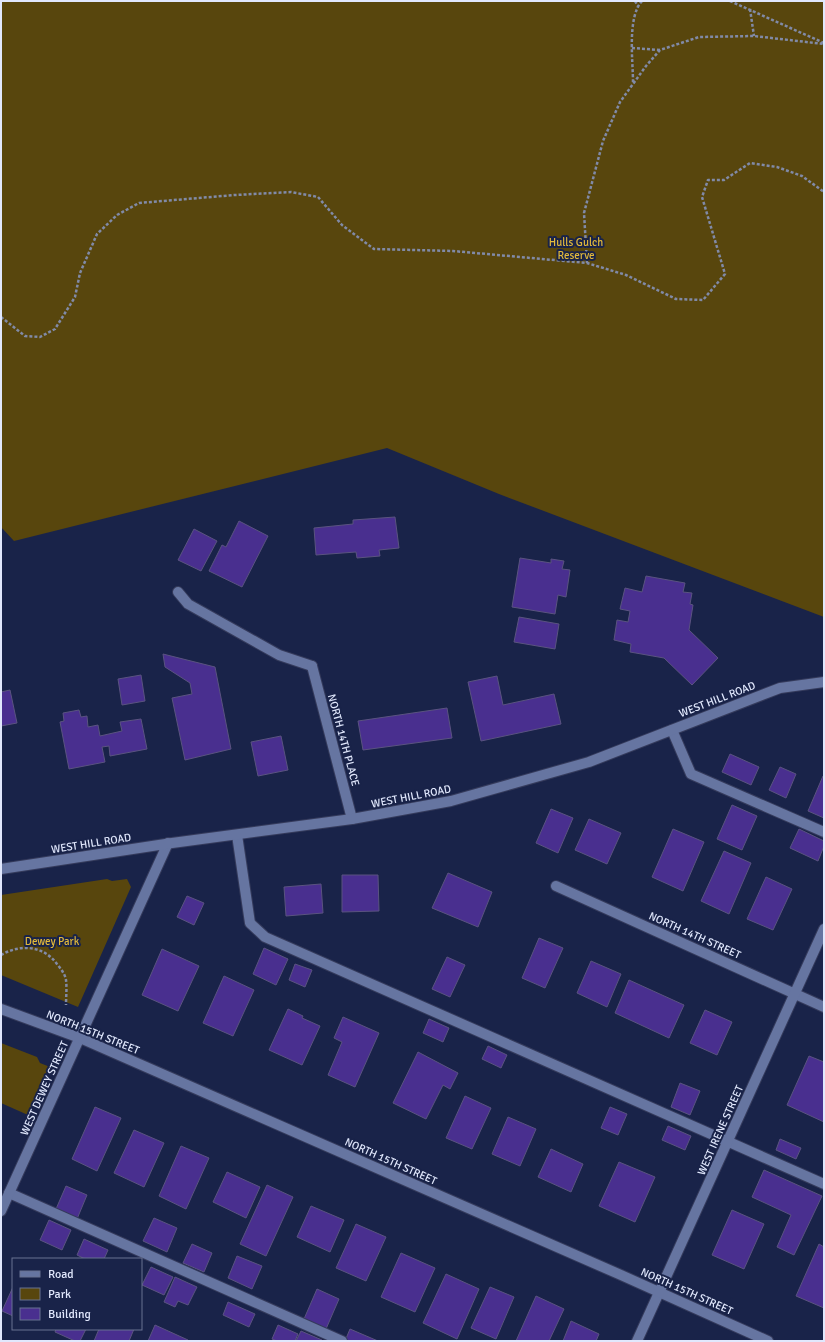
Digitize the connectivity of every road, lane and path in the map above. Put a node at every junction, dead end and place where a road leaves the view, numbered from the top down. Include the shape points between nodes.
1 (635, 1) edge
2 (642, 1) edge
3 (730, 1) edge
4 (638, 6) junction
5 (750, 9) junction
6 (754, 36) junction
7 (824, 43) edge
8 (632, 48) junction
9 (660, 50) junction
10 (633, 83) junction
11 (824, 192) edge
12 (587, 263) junction
13 (1, 317) edge
14 (178, 592) dead end
15 (824, 682) edge
16 (672, 730) junction
17 (352, 819) junction
18 (824, 832) edge
19 (237, 835) junction
20 (168, 843) junction
21 (1, 869) edge
22 (556, 886) dead end
23 (824, 929) edge
24 (1, 955) edge
25 (795, 994) junction
26 (66, 1005) dead end
27 (824, 1006) edge
28 (1, 1008) edge
29 (80, 1038) junction
30 (728, 1141) junction
31 (824, 1184) edge
32 (9, 1193) junction
33 (1, 1211) edge
34 (660, 1292) junction
35 (342, 1341) edge
36 (637, 1341) edge
37 (768, 1341) edge

1 - 4 path
2 - 4 path
3 - 5 path
4 - 8 path
5 - 6 path
5 - 7 path
6 - 7 path
6 - 9 path via 699,37
8 - 9 path
8 - 10 path
9 - 10 path
10 - 12 path via 620,102 603,141 584,213
11 - 12 path via 802,176 776,166 750,163 724,180 708,180 702,197 725,274 702,300 676,299 626,275
12 - 13 path via 453,251 374,249 342,225 318,197 291,192 139,203 117,215 97,234 80,273 74,297 55,329 40,337 25,336
14 - 17 street, NORTH 14TH PLACE via 188,604 279,655 312,666
15 - 16 street, WEST HILL ROAD via 780,688
16 - 17 street, WEST HILL ROAD via 582,764 451,801
16 - 18 street via 691,774
17 - 19 street, WEST HILL ROAD
19 - 20 street, WEST HILL ROAD
19 - 30 street via 250,923 265,937
20 - 21 street, WEST HILL ROAD
20 - 29 street, WEST DEWEY STREET
22 - 25 street, NORTH 14TH STREET
23 - 25 street, WEST IRENE STREET
24 - 26 path via 8,950 24,947 47,954 62,970 66,979
25 - 27 street, NORTH 14TH STREET
25 - 30 street, WEST IRENE STREET
28 - 29 street, NORTH 15TH STREET
29 - 32 street, WEST DEWEY STREET
29 - 34 street, NORTH 15TH STREET
30 - 31 street
30 - 34 street, WEST IRENE STREET
32 - 33 street, WEST DEWEY STREET
32 - 35 street
34 - 36 street, WEST IRENE STREET
34 - 37 street, NORTH 15TH STREET

